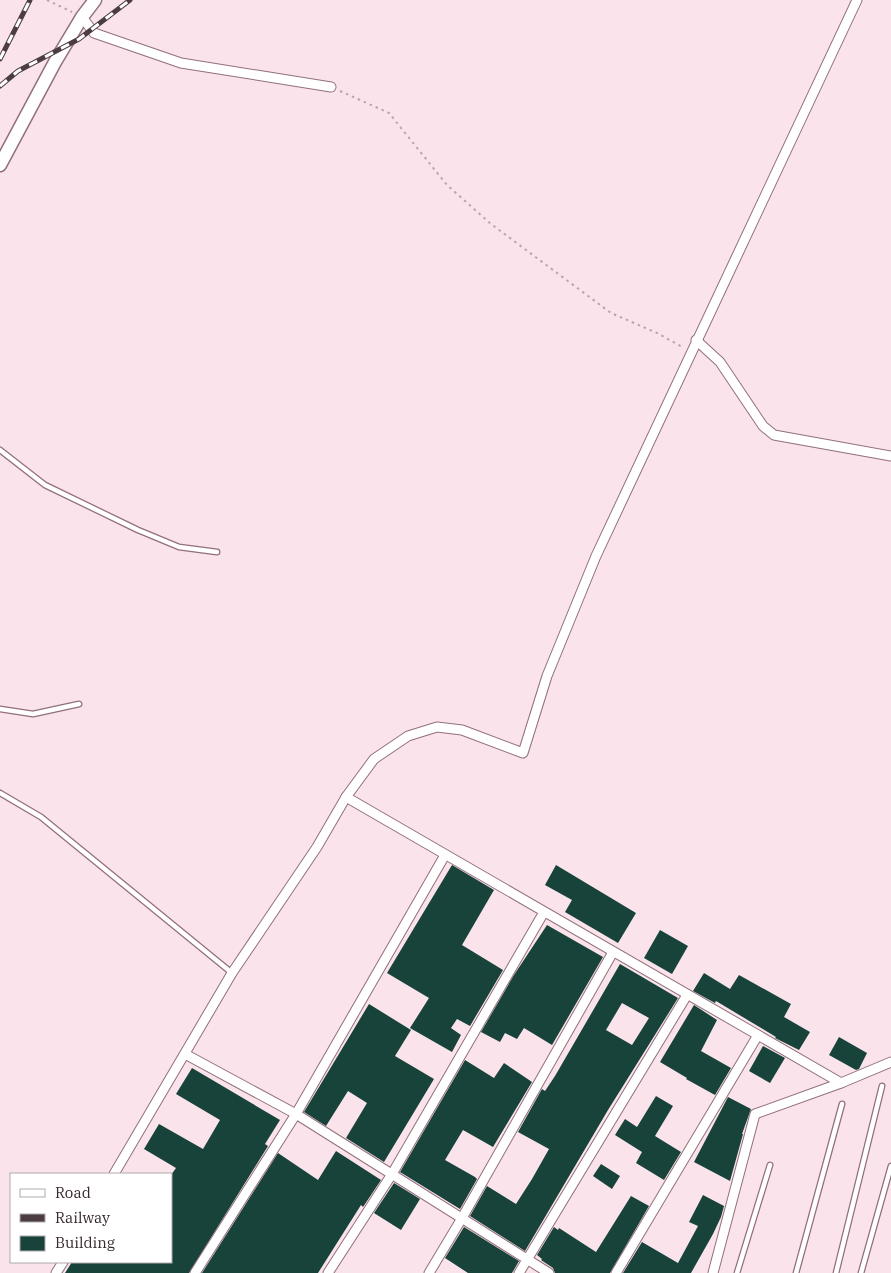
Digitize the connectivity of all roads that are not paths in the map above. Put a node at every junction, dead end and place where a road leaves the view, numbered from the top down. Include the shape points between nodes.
1 (94, 0) edge
2 (857, 0) edge
3 (82, 17) junction
4 (331, 87) road end
5 (0, 165) edge
6 (696, 340) junction
7 (0, 450) edge
8 (891, 456) edge
9 (217, 552) dead end
10 (80, 704) dead end
11 (0, 709) edge
12 (0, 794) edge
13 (346, 797) junction
14 (445, 855) junction
15 (544, 912) junction
16 (613, 952) junction
17 (232, 973) junction
18 (687, 995) junction
19 (758, 1035) junction
20 (185, 1054) junction
21 (891, 1062) edge
22 (841, 1083) junction
23 (882, 1086) dead end
24 (842, 1104) dead end
25 (296, 1114) junction
26 (770, 1165) dead end
27 (891, 1166) edge
28 (115, 1173) edge
29 (392, 1174) junction
30 (462, 1218) junction
31 (527, 1259) junction
32 (196, 1273) edge
33 (328, 1273) edge
34 (429, 1273) edge
35 (519, 1273) edge
36 (549, 1273) edge
37 (616, 1273) edge
38 (713, 1273) edge
39 (738, 1273) edge
40 (796, 1273) edge
41 (836, 1273) edge
42 (861, 1273) edge

1 - 3 main road
2 - 6 street
3 - 4 street via 94,33 181,63
3 - 5 main road
6 - 8 street via 720,362 763,426 774,435
6 - 13 street via 596,556 547,676 523,753 462,730 437,727 408,736 374,759
7 - 9 lane via 45,485 138,530 178,547
10 - 11 lane via 33,714
12 - 17 lane via 41,817
13 - 14 street
13 - 17 street via 317,847
14 - 15 street
14 - 25 street
15 - 16 street
15 - 29 street
16 - 18 street
16 - 30 street
17 - 20 street
18 - 19 street
18 - 31 street
19 - 22 street
19 - 37 street
20 - 25 street
20 - 28 street
21 - 22 street
22 - 38 street via 755,1114
23 - 41 lane
24 - 40 lane
25 - 29 street
25 - 32 street
26 - 39 lane
27 - 42 lane
29 - 30 street
29 - 33 street
30 - 31 street
30 - 34 street
31 - 35 street
31 - 36 street

